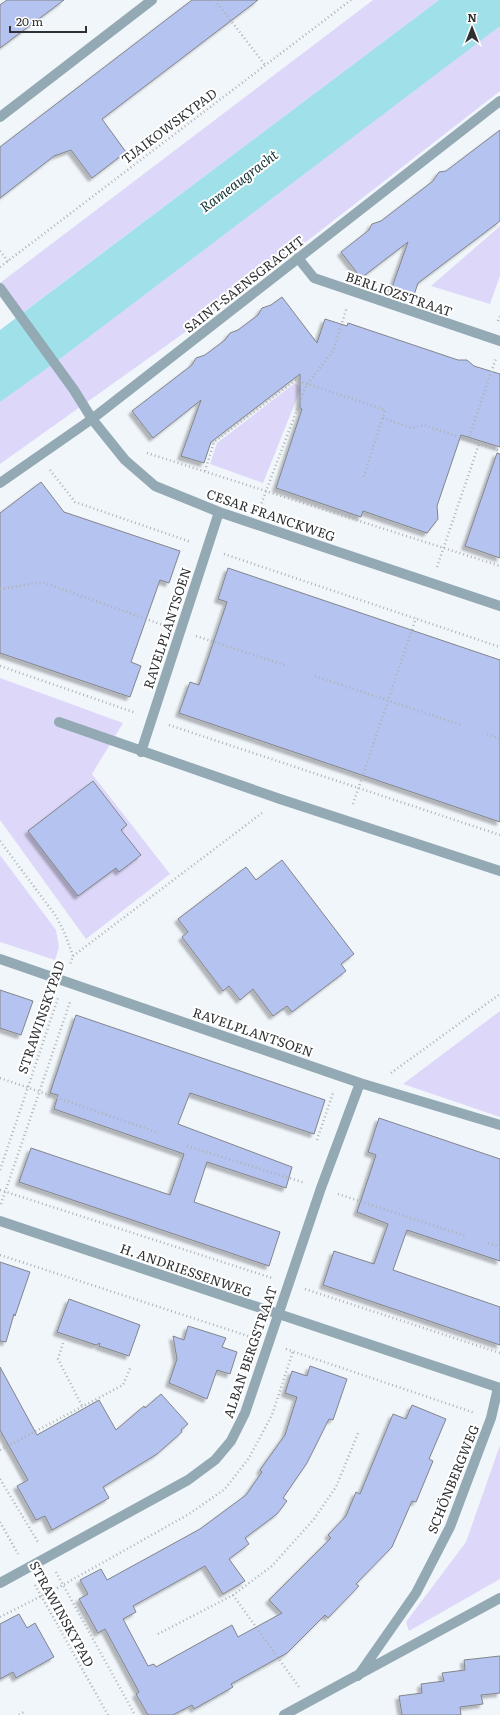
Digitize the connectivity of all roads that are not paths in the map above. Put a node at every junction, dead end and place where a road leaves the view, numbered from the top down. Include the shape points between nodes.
1 (152, 0) edge
2 (500, 101) edge
3 (0, 117) edge
4 (298, 258) junction
5 (0, 288) edge
6 (500, 341) edge
7 (92, 419) junction
8 (0, 483) edge
9 (219, 512) junction
10 (500, 606) edge
11 (59, 722) dead end
12 (141, 752) junction
13 (500, 870) edge
14 (0, 959) edge
15 (360, 1083) junction
16 (500, 1125) edge
17 (0, 1221) edge
18 (278, 1314) junction
19 (499, 1388) edge
20 (0, 1583) edge
21 (500, 1598) edge
22 (358, 1676) junction
23 (284, 1715) edge

1 - 3 street
2 - 4 street, SAINT-SAENSGRACHT
4 - 6 street, BERLIOZSTRAAT via 314,278
4 - 7 street, SAINT-SAENSGRACHT
5 - 7 street, CESAR FRANCKWEG
7 - 8 street, SAINT-SAENSGRACHT
7 - 9 street, CESAR FRANCKWEG via 125,460 155,486
9 - 10 street, CESAR FRANCKWEG
9 - 12 street, RAVELPLANTSOEN
11 - 12 street
12 - 13 street via 347,822
14 - 15 street, RAVELPLANTSOEN
15 - 16 street, RAVELPLANTSOEN
15 - 18 street, ALBAN BERGSTRAAT
17 - 18 street, H. ANDRIESSENWEG
18 - 19 street, H. ANDRIESSENWEG
18 - 20 street, ALBAN BERGSTRAAT via 244,1413 231,1441 215,1460 188,1480
19 - 22 street, SCHÖNBERGWEG via 491,1418 450,1527 416,1593
21 - 22 street, SCHÖNBERGWEG
22 - 23 street, SCHÖNBERGWEG

